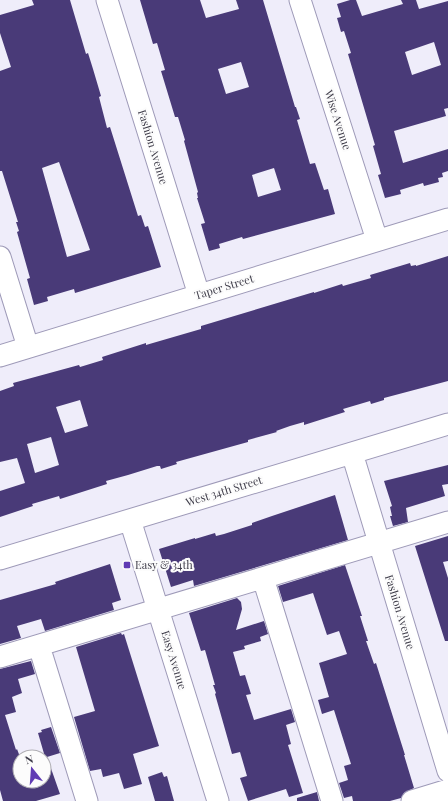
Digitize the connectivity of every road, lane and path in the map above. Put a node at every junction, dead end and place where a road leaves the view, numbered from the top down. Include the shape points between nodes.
1 (106, 0) edge
2 (300, 0) edge
3 (448, 219) edge
4 (377, 240) junction
5 (0, 257) edge
6 (199, 295) junction
7 (28, 347) junction
8 (0, 356) edge
9 (448, 424) edge
10 (352, 453) junction
11 (130, 520) junction
12 (448, 522) edge
13 (379, 543) junction
14 (0, 559) edge
15 (264, 578) junction
16 (158, 609) junction
17 (38, 646) junction
18 (0, 657) edge
19 (448, 771) edge
20 (448, 790) edge
21 (87, 801) edge
22 (218, 801) edge
23 (332, 801) edge
24 (412, 801) edge

1 - 6 street, Fashion Avenue
2 - 4 street, Wise Avenue
3 - 4 street, Taper Street
4 - 6 street, Taper Street
5 - 7 street
6 - 7 street, Taper Street
7 - 8 street, Taper Street
9 - 10 street, West 34th Street
10 - 11 street, West 34th Street
10 - 13 street, Fashion Avenue
11 - 14 street, West 34th Street
11 - 16 street, Easy Avenue
12 - 13 street
13 - 15 street
13 - 19 street, Fashion Avenue
15 - 16 street
15 - 23 street
16 - 17 street
16 - 22 street, Easy Avenue
17 - 18 street
17 - 21 street
20 - 24 street

